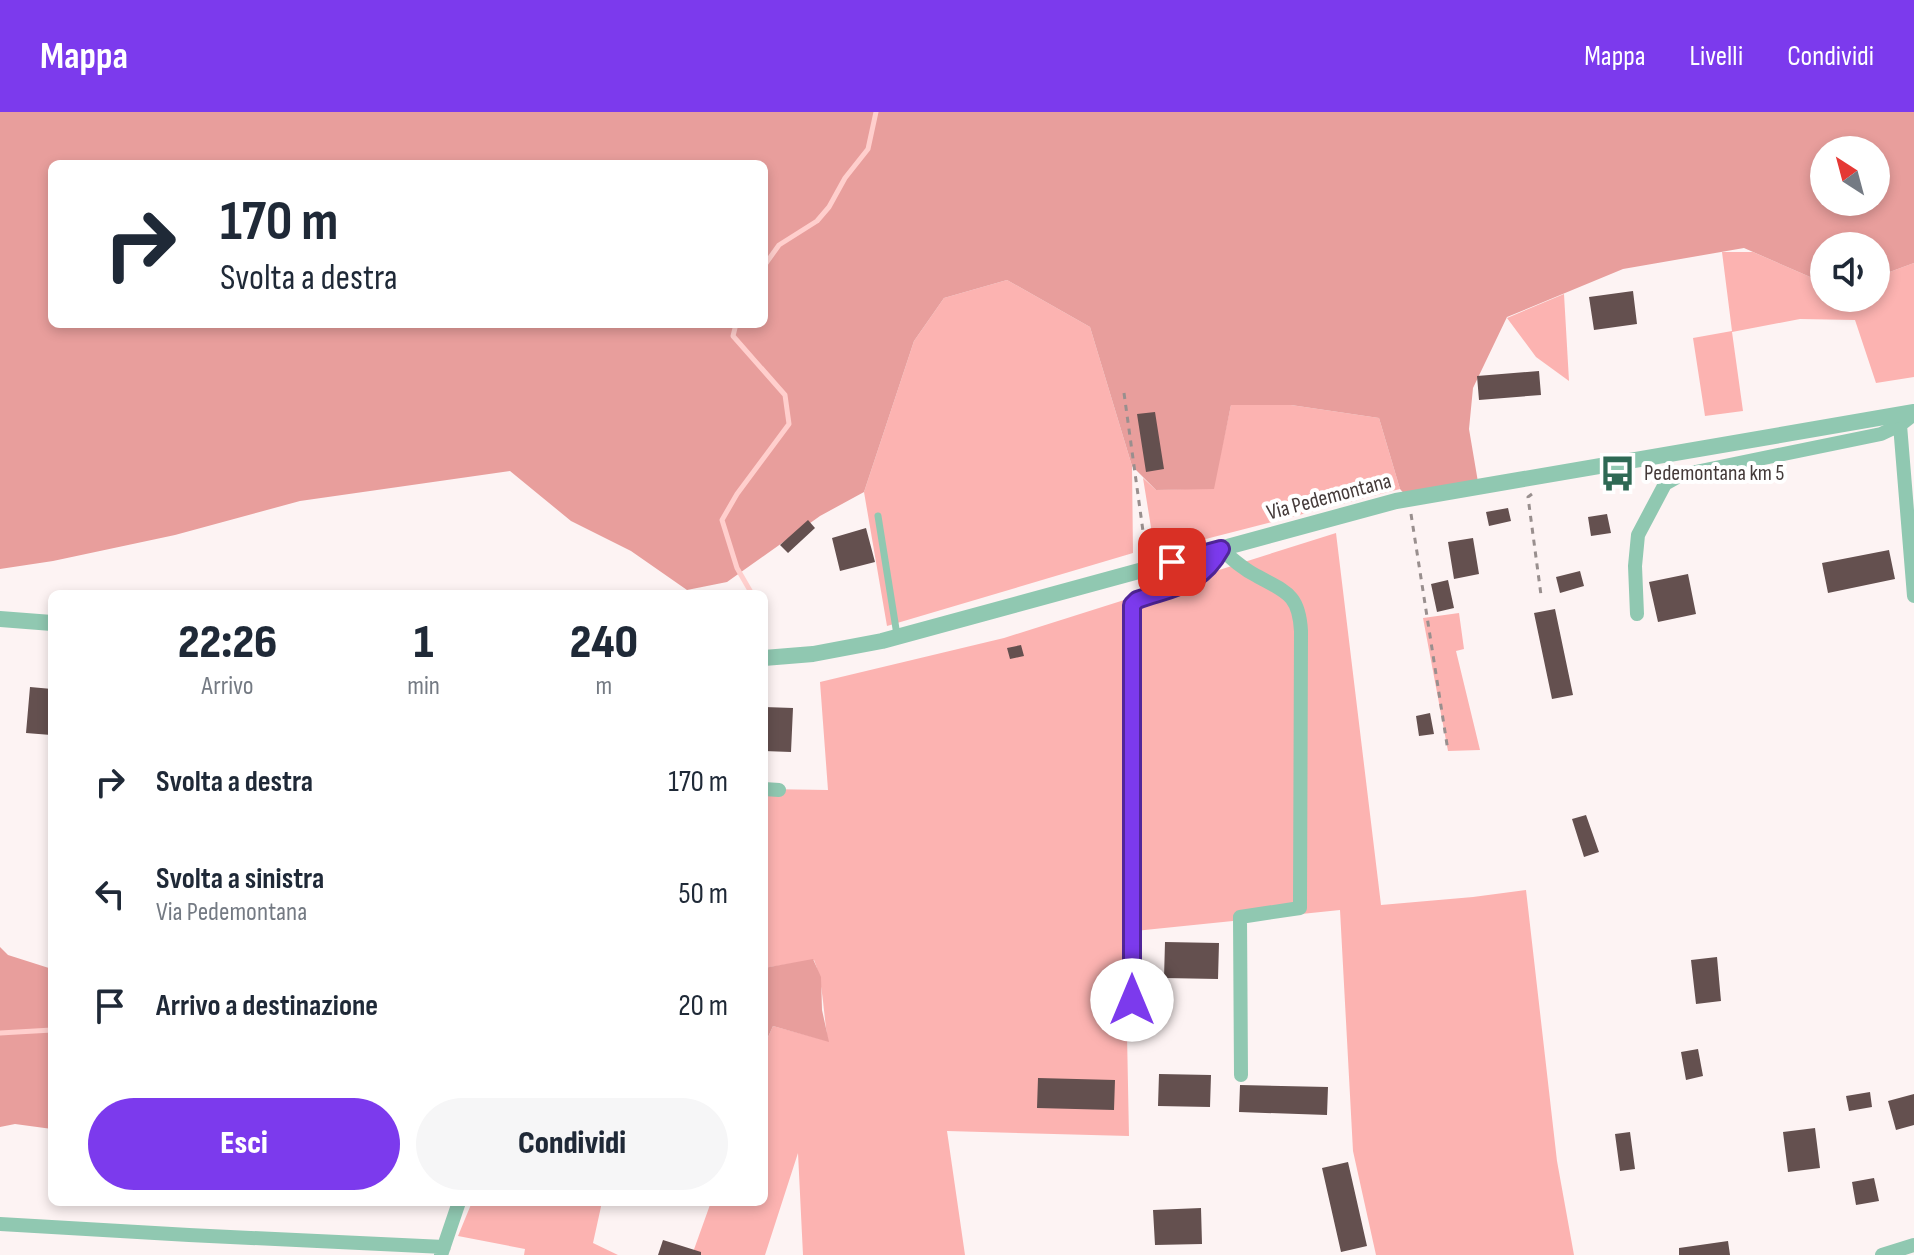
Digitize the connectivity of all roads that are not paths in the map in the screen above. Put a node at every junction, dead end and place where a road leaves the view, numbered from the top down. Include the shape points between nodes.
1 (1914, 413) edge
2 (1900, 425) junction
3 (878, 516) dead end
4 (1221, 549) junction
5 (1914, 596) edge
6 (1637, 614) dead end
7 (0, 619) edge
8 (48, 623) edge
9 (897, 637) junction
10 (768, 658) edge
11 (1132, 1000) dead end
12 (1241, 1075) dead end
13 (458, 1206) edge
14 (0, 1224) edge
15 (1914, 1245) edge
16 (442, 1251) edge
17 (1882, 1255) edge

1 - 2 street
1 - 4 street, Via Pedemontana via 1409,499
2 - 5 street
2 - 6 street via 1881,434 1681,475 1665,484 1638,535
3 - 9 lane
4 - 9 street, Via Pedemontana
4 - 11 street via 1204,573 1132,605
4 - 12 street via 1288,593 1297,606 1301,631 1300,908 1240,917
7 - 8 street
9 - 10 street, Via Pedemontana
13 - 16 street
14 - 16 street
15 - 17 street

